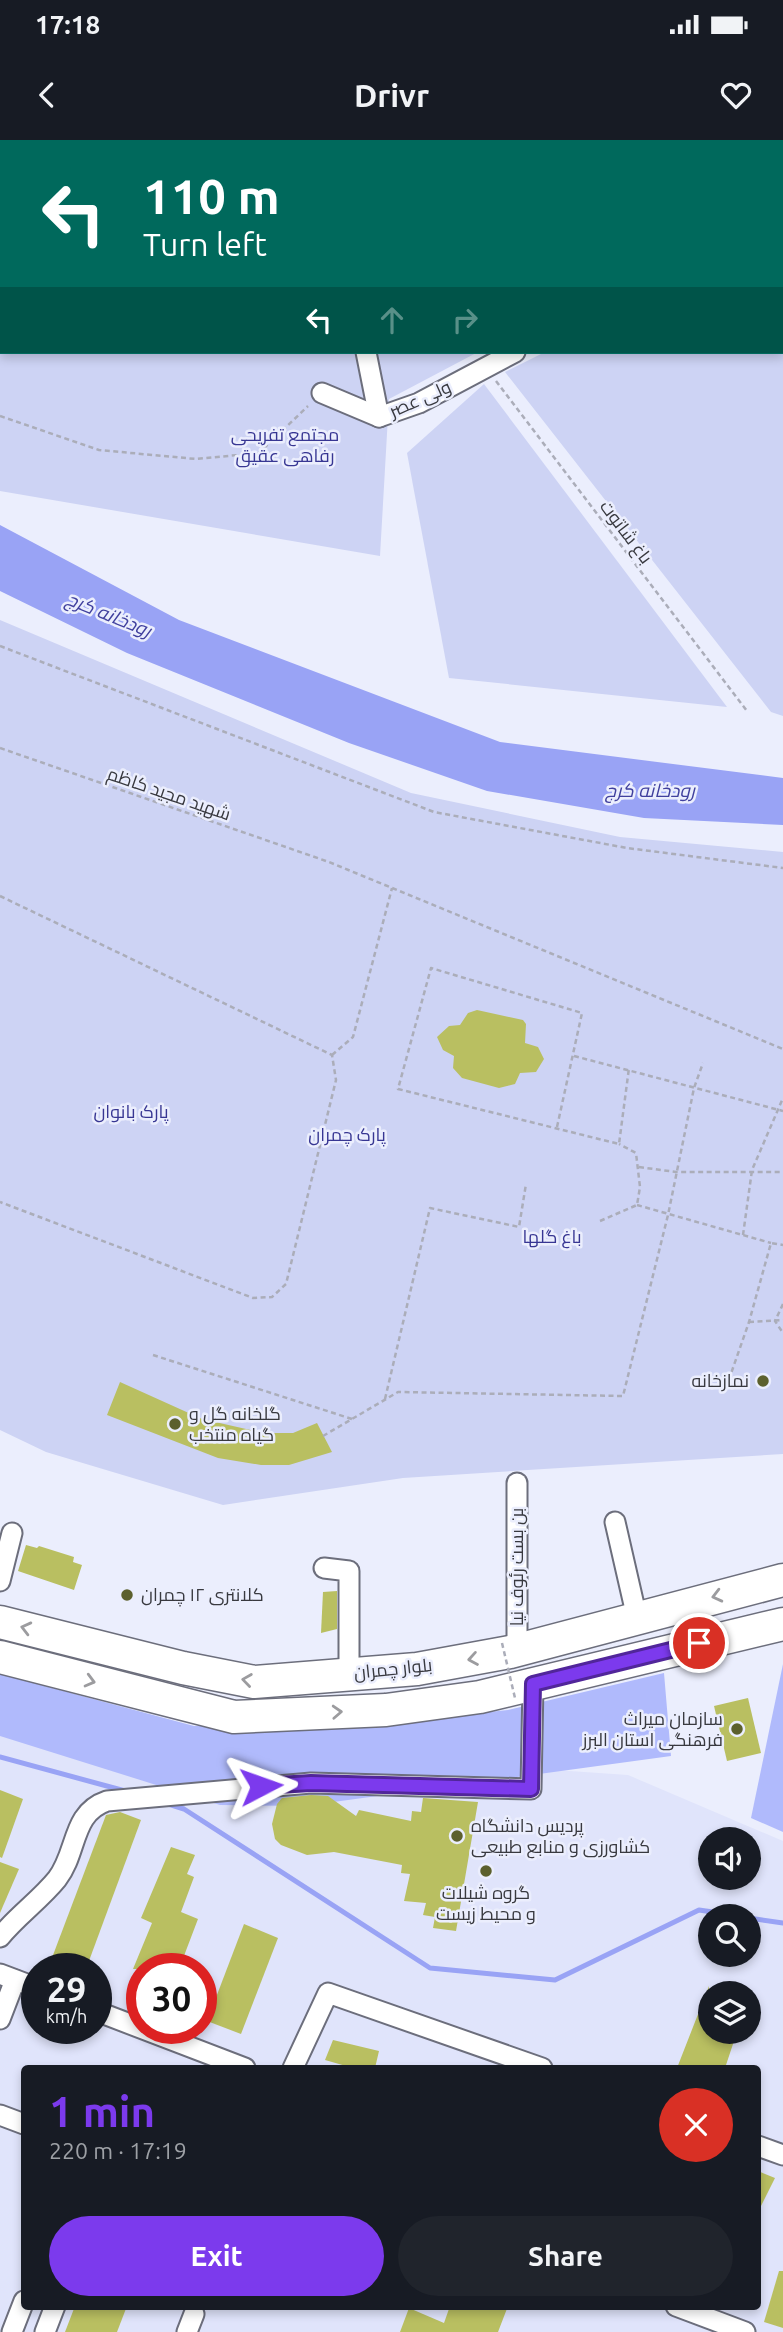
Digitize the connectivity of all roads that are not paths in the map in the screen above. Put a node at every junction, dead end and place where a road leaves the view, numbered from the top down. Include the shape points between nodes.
1 (366, 354) edge
2 (511, 354) edge
3 (322, 393) road end
4 (379, 417) junction
5 (517, 1483) dead end
6 (615, 1522) dead end
7 (12, 1533) dead end
8 (324, 1568) dead end
9 (783, 1580) edge
10 (0, 1581) edge
11 (637, 1618) junction
12 (0, 1622) edge
13 (783, 1624) edge
14 (509, 1647) junction
15 (0, 1657) edge
16 (349, 1674) junction
17 (524, 1691) junction
18 (0, 1937) edge
19 (8, 1977) edge
20 (112, 2017) edge
21 (0, 2019) edge
22 (514, 2064) edge
23 (237, 2065) edge
24 (294, 2065) edge
25 (0, 2115) edge
26 (21, 2123) edge
27 (761, 2147) edge
28 (783, 2155) edge
29 (21, 2309) edge
30 (53, 2310) edge
31 (687, 2310) edge
32 (12, 2332) edge
33 (45, 2332) edge
34 (745, 2332) edge

1 - 4 street
2 - 4 street, ولی عصر via 419,403
3 - 4 street, ولی عصر
5 - 14 street, بن بست رئوف نیا
6 - 11 street
7 - 10 street
8 - 16 street via 349,1571
9 -> 11 main road, بلوار چمران
11 - 14 main road, بلوار چمران
16 -> 12 main road, بلوار چمران via 254,1682
13 - 17 main road
14 -> 16 main road, بلوار چمران via 416,1669
15 -> 17 main road via 233,1717 386,1710
17 - 18 street via 531,1789 311,1783 107,1801 83,1816 58,1878
19 - 21 street
20 - 23 street
22 - 24 street via 328,1993
25 - 26 street
27 - 28 street
29 - 32 street
30 - 33 street
31 - 34 street

